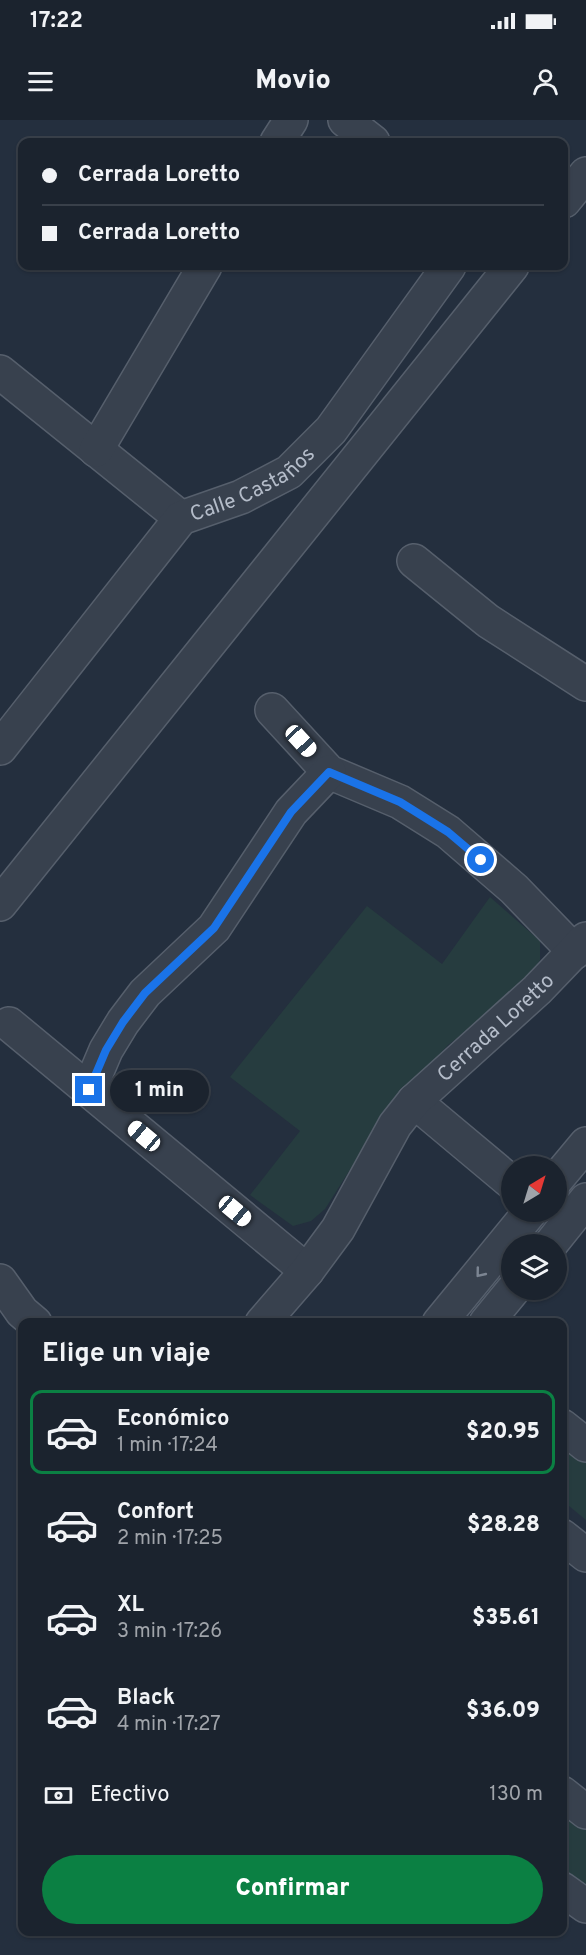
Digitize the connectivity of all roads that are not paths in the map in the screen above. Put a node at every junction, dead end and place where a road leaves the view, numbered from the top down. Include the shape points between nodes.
1 (291, 120) edge
2 (345, 120) edge
3 (280, 138) edge
4 (368, 138) edge
5 (586, 174) edge
6 (568, 196) edge
7 (203, 270) edge
8 (446, 270) edge
9 (509, 270) edge
10 (0, 372) edge
11 (96, 450) junction
12 (181, 518) junction
13 (414, 561) dead end
14 (586, 684) edge
15 (272, 710) dead end
16 (5, 731) edge
17 (329, 772) junction
18 (0, 904) edge
19 (580, 946) edge
20 (9, 1024) dead end
21 (89, 1090) junction
22 (414, 1101) junction
23 (586, 1144) edge
24 (567, 1167) edge
25 (501, 1174) edge
26 (586, 1200) edge
27 (559, 1234) edge
28 (501, 1257) edge
29 (308, 1271) junction
30 (0, 1281) edge
31 (505, 1300) edge
32 (30, 1318) edge
33 (266, 1318) edge
34 (444, 1318) edge
35 (490, 1318) edge
36 (567, 1430) edge
37 (586, 1445) edge
38 (567, 1540) edge
39 (586, 1555) edge
40 (567, 1797) edge
41 (586, 1812) edge
42 (567, 1892) edge
43 (586, 1905) edge

1 - 3 street
2 - 4 street
5 - 6 street
7 - 11 street
8 - 12 street, Calle Castaños via 331,430 289,472 241,497
9 - 18 street
10 - 11 street
11 - 12 street
12 - 16 street, Calle Castaños
13 - 14 street via 488,621
15 - 17 street, Cerrada Loretto
17 - 19 street, Cerrada Loretto via 400,802 448,832
17 - 21 street via 291,812 214,928 128,1014 106,1050
19 - 22 street, Cerrada Loretto
20 - 21 street
21 - 29 street
22 - 25 street
22 - 29 street, Cerrada Loretto via 395,1125 338,1229
23 - 24 street
26 - 27 street
28 -> 34 street
29 - 33 street, Cerrada Loretto
30 - 32 street
31 - 35 street
36 - 37 street
38 - 39 street
40 - 41 street
42 - 43 street

